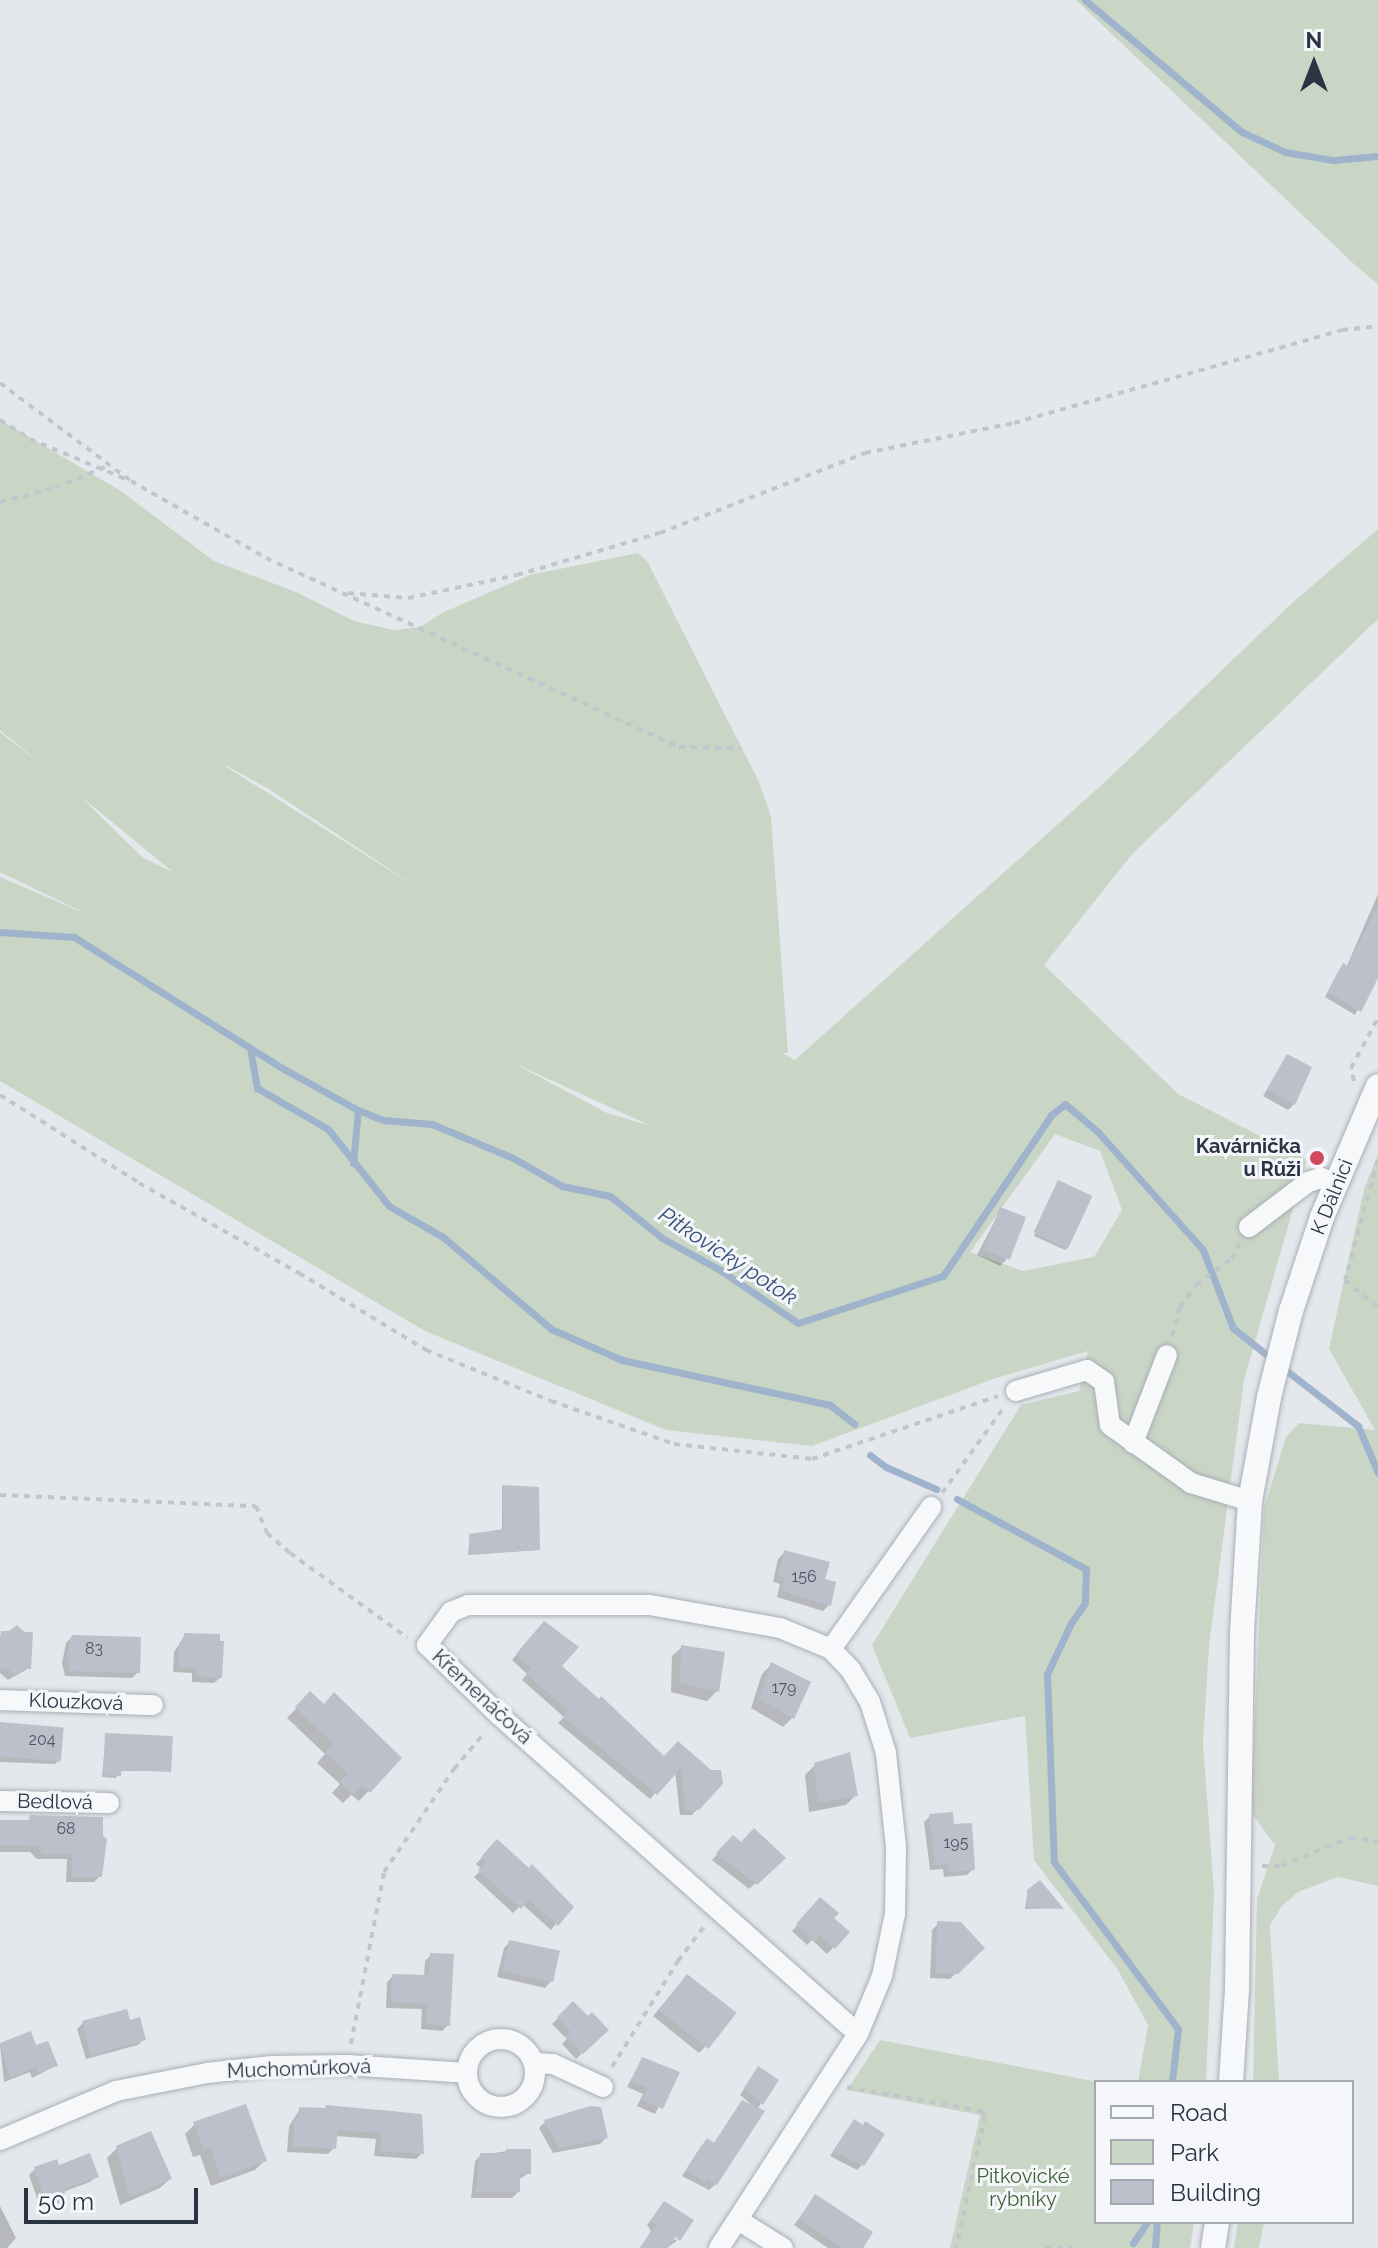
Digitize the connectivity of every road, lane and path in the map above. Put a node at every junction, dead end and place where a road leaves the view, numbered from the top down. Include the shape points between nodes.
1 (1378, 326) edge
2 (0, 383) edge
3 (0, 420) edge
4 (110, 465) junction
5 (99, 468) junction
6 (131, 481) junction
7 (0, 502) edge
8 (348, 593) junction
9 (741, 748) dead end
10 (1378, 1086) edge
11 (0, 1095) edge
12 (1378, 1160) edge
13 (1336, 1183) junction
14 (1249, 1227) dead end
15 (1231, 1259) dead end
16 (1378, 1308) edge
17 (1167, 1355) joint
18 (1016, 1391) junction
19 (1133, 1443) junction
20 (0, 1495) edge
21 (1250, 1501) junction
22 (931, 1507) joint
23 (427, 1645) junction
24 (831, 1649) junction
25 (0, 1700) edge
26 (153, 1705) dead end
27 (499, 1715) junction
28 (0, 1801) edge
29 (109, 1803) dead end
30 (1378, 1841) edge
31 (1238, 1868) junction
32 (717, 1909) junction
33 (858, 2034) junction
34 (534, 2063) junction
35 (347, 2065) junction
36 (466, 2073) junction
37 (1231, 2080) edge
38 (827, 2083) junction
39 (602, 2086) joint
40 (0, 2140) edge
41 (738, 2220) junction
42 (1217, 2224) edge
43 (719, 2248) edge
44 (783, 2248) edge
45 (956, 2248) edge
46 (1045, 2248) edge
47 (1072, 2248) edge
48 (1213, 2248) edge

1 - 8 path via 1342,330 1014,423 865,453 660,533 531,571 408,598
2 - 4 path
3 - 5 path via 30,439
4 - 5 path
4 - 6 path
5 - 6 path
5 - 7 path via 55,488
6 - 8 path via 266,558
8 - 9 path via 557,695 679,747
10 - 13 street, K Dálnici
11 - 18 path via 139,1183 426,1350 674,1444 812,1459
12 - 16 path via 1345,1280
13 - 14 street via 1321,1178 1308,1182
13 - 21 street, K Dálnici via 1291,1311
15 - 17 path via 1196,1285 1180,1307
17 - 19 street
18 - 19 street via 1087,1370 1104,1382 1110,1425
18 - 22 path
19 - 21 street via 1191,1483
20 - 23 path via 256,1506 267,1533 290,1553 404,1636
21 - 31 street, K Dálnici
22 - 24 street
23 - 24 street, Křemenáčová via 451,1612 468,1605 534,1602 649,1605 780,1628
23 - 27 street, Křemenáčová
24 - 33 street, Křemenáčová via 870,1702 886,1753 896,1847 895,1914 882,1976
25 - 26 street, Klouzková
27 - 32 street, Křemenáčová
27 - 35 path via 454,1769 384,1872
28 - 29 street, Bedlová
30 - 31 path via 1350,1838 1281,1866
31 - 37 street, K Dálnici
32 - 33 street, Křemenáčová
32 - 39 path via 678,1961
33 - 38 street, Křemenáčová
34 - 36 street via 526,2048 496,2038 469,2057
34 - 36 street via 535,2080 514,2106 497,2108 481,2102 470,2090
34 - 39 street via 553,2064
35 - 36 street, Muchomůrková
35 - 40 street, Muchomůrková via 207,2073 116,2091
38 - 41 street, Křemenáčová
38 - 45 path via 981,2111 985,2116
41 - 43 street, Křemenáčová
41 - 44 street
42 - 48 street
46 - 47 path

